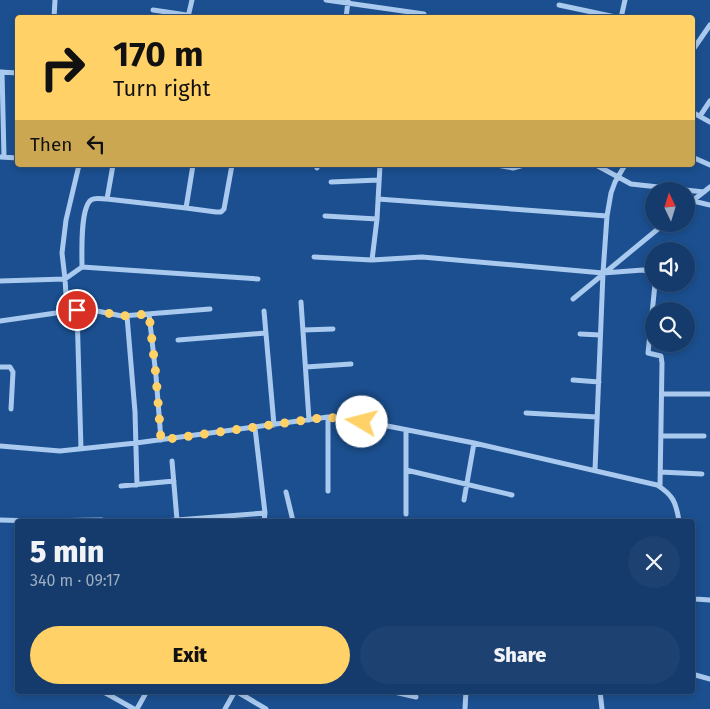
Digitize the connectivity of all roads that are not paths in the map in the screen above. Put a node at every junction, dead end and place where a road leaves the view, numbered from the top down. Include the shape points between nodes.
1 (56, 0) edge
2 (192, 0) edge
3 (326, 0) edge
4 (625, 0) edge
5 (348, 2) edge
6 (559, 5) dead end
7 (153, 10) dead end
8 (424, 14) dead end
9 (54, 15) edge
10 (182, 15) edge
11 (188, 15) edge
12 (346, 15) edge
13 (606, 15) edge
14 (621, 15) edge
15 (710, 25) edge
16 (695, 47) edge
17 (1, 72) edge
18 (15, 73) edge
19 (710, 101) edge
20 (695, 114) edge
21 (700, 116) junction
22 (710, 122) edge
23 (2, 157) edge
24 (15, 158) edge
25 (695, 158) edge
26 (710, 165) edge
27 (79, 167) edge
28 (113, 167) edge
29 (193, 167) edge
30 (232, 167) edge
31 (380, 167) edge
32 (599, 167) edge
33 (624, 167) edge
34 (618, 178) junction
35 (379, 180) junction
36 (331, 182) dead end
37 (710, 187) edge
38 (704, 192) junction
39 (107, 199) junction
40 (378, 199) junction
41 (695, 199) edge
42 (695, 202) edge
43 (710, 206) edge
44 (186, 208) junction
45 (325, 216) dead end
46 (607, 216) junction
47 (377, 219) junction
48 (654, 232) edge
49 (314, 257) dead end
50 (372, 260) junction
51 (82, 267) junction
52 (645, 271) edge
53 (603, 273) junction
54 (65, 279) junction
55 (258, 279) dead end
56 (0, 281) edge
57 (654, 292) edge
58 (573, 298) dead end
59 (301, 302) dead end
60 (210, 308) dead end
61 (77, 310) junction
62 (68, 311) junction
63 (264, 311) dead end
64 (149, 314) junction
65 (127, 316) junction
66 (0, 321) edge
67 (333, 329) dead end
68 (303, 330) junction
69 (266, 333) junction
70 (580, 334) dead end
71 (600, 335) junction
72 (178, 340) dead end
73 (351, 364) dead end
74 (0, 367) edge
75 (306, 367) junction
76 (573, 380) dead end
77 (599, 382) junction
78 (662, 394) junction
79 (710, 394) edge
80 (11, 409) dead end
81 (526, 413) dead end
82 (328, 417) junction
83 (597, 417) junction
84 (309, 420) junction
85 (274, 425) junction
86 (255, 428) junction
87 (406, 431) junction
88 (661, 436) junction
89 (704, 436) dead end
90 (161, 440) junction
91 (474, 443) junction
92 (136, 444) junction
93 (0, 446) edge
94 (81, 449) junction
95 (172, 462) dead end
96 (406, 470) junction
97 (595, 470) junction
98 (660, 472) junction
99 (702, 474) dead end
100 (174, 481) junction
101 (467, 484) junction
102 (137, 485) junction
103 (121, 486) dead end
104 (660, 487) junction
105 (328, 491) dead end
106 (286, 492) dead end
107 (512, 495) dead end
108 (464, 500) dead end
109 (266, 513) junction
110 (406, 514) dead end
111 (177, 519) edge
112 (190, 519) edge
113 (264, 519) edge
114 (293, 519) edge
115 (679, 519) edge
116 (0, 520) edge
117 (15, 520) edge
118 (695, 599) edge
119 (710, 600) edge
120 (695, 675) edge
121 (710, 679) edge
122 (108, 694) edge
123 (146, 694) edge
124 (233, 694) edge
125 (240, 694) edge
126 (403, 694) edge
127 (466, 694) edge
128 (600, 694) edge
129 (416, 697) dead end
130 (136, 709) edge
131 (225, 709) edge
132 (266, 709) edge
133 (465, 709) edge
134 (602, 709) edge

1 - 9 street
2 - 11 street
3 - 5 street
4 - 14 street
5 - 8 street
5 - 12 street
6 - 13 street
7 - 10 street
15 - 16 street
17 - 18 street
17 - 23 street
19 - 21 street
20 - 21 street
21 - 22 street
23 - 24 street
25 - 26 street
27 - 54 street via 66,220 62,253
28 - 39 street
29 - 44 street
30 - 44 street via 221,212
31 - 35 street
32 - 34 street
33 - 34 street
34 - 38 street via 631,184
34 - 46 street via 611,193
35 - 36 street
35 - 40 street
37 - 38 street
38 - 41 street
39 - 44 street
39 - 51 street via 93,198 89,201 83,219
40 - 46 street
40 - 47 street
42 - 43 street
45 - 47 street
46 - 53 street
47 - 50 street
48 - 53 street
49 - 50 street
50 - 53 street via 422,257
51 - 54 street
51 - 55 street
52 - 53 street
53 - 58 street
53 - 71 street
54 - 56 street
54 - 62 street
57 - 78 street via 648,353 661,356
59 - 68 street
60 - 64 street
61 - 62 street
61 - 65 street
61 - 94 street
62 - 66 street
63 - 69 street
64 - 65 street
64 - 90 street
65 - 92 street
67 - 68 street
68 - 75 street
69 - 72 street
69 - 85 street
70 - 71 street
71 - 77 street
73 - 75 street
74 - 80 street via 10,368 13,372
75 - 84 street
76 - 77 street
77 - 83 street
78 - 79 street
78 - 88 street
81 - 83 street
82 - 84 street
82 - 87 street
82 - 105 street
83 - 97 street
84 - 85 street
85 - 86 street
86 - 90 street
86 - 109 street
87 - 91 street
87 - 96 street
88 - 89 street
88 - 98 street
90 - 92 street
91 - 97 street
91 - 101 street
92 - 94 street
92 - 102 street
93 - 94 street via 60,451
95 - 100 street
96 - 101 street
96 - 110 street
97 - 104 street
98 - 99 street
98 - 104 street
100 - 102 street
100 - 111 street
101 - 107 street
101 - 108 street
102 - 103 street
104 - 115 street via 675,503
106 - 114 street
109 - 112 street
109 - 113 street
116 - 117 street
118 - 119 street
120 - 121 street
122 - 130 street
123 - 130 street
124 - 131 street
125 - 132 street
126 - 129 street
127 - 133 street
128 - 134 street

